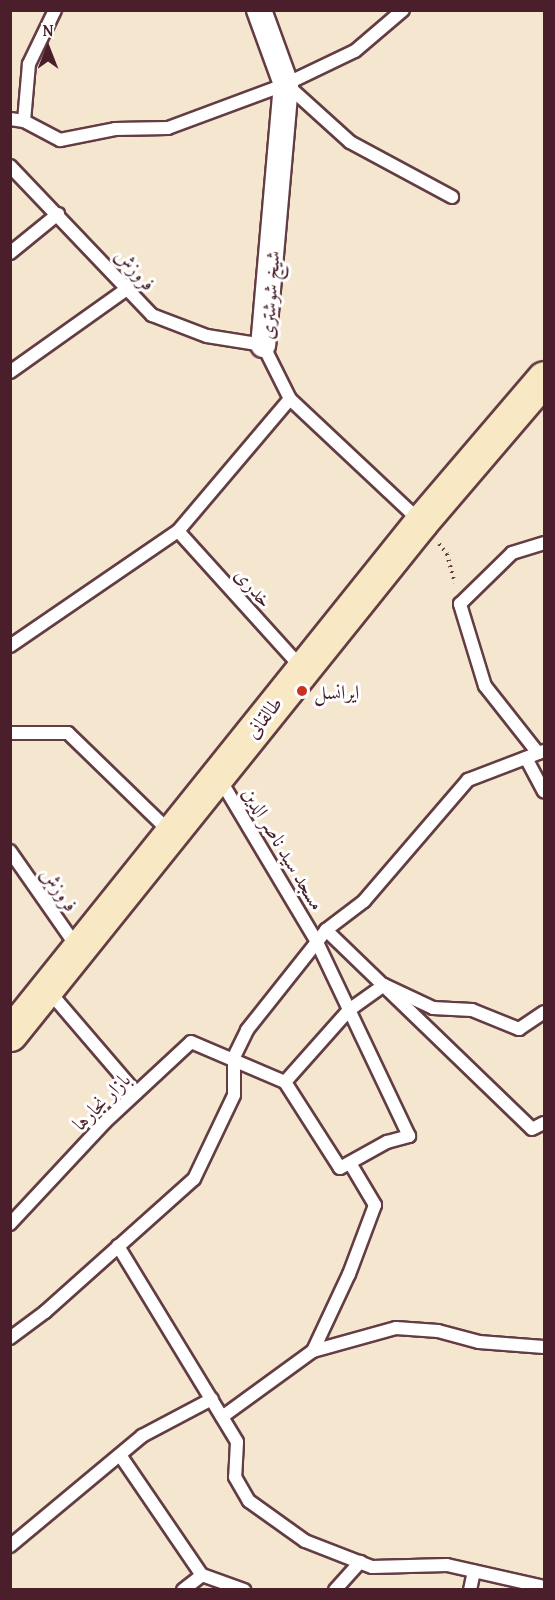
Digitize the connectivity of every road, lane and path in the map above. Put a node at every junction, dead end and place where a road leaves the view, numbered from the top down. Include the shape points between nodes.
1 (55, 10) edge
2 (259, 10) edge
3 (403, 10) edge
4 (286, 84) junction
5 (10, 119) edge
6 (24, 121) junction
7 (10, 166) edge
8 (452, 196) dead end
9 (58, 214) junction
10 (10, 253) edge
11 (128, 288) junction
12 (263, 345) junction
13 (10, 372) edge
14 (544, 378) edge
15 (290, 399) junction
16 (421, 522) junction
17 (178, 531) junction
18 (544, 543) edge
19 (460, 604) junction
20 (10, 646) edge
21 (302, 668) junction
22 (10, 733) edge
23 (536, 754) edge
24 (217, 775) junction
25 (544, 792) edge
26 (171, 833) junction
27 (10, 851) edge
28 (326, 930) junction
29 (316, 942) junction
30 (78, 948) junction
31 (384, 986) junction
32 (46, 989) junction
33 (349, 1010) junction
34 (544, 1012) edge
35 (10, 1034) edge
36 (234, 1057) junction
37 (285, 1082) junction
38 (136, 1093) junction
39 (544, 1123) edge
40 (350, 1163) junction
41 (10, 1224) edge
42 (118, 1246) junction
43 (10, 1338) edge
44 (544, 1347) edge
45 (313, 1351) junction
46 (212, 1399) junction
47 (222, 1417) junction
48 (120, 1455) junction
49 (10, 1546) edge
50 (360, 1562) junction
51 (474, 1571) junction
52 (202, 1575) junction
53 (544, 1587) edge
54 (183, 1590) edge
55 (244, 1590) edge
56 (335, 1590) edge
57 (470, 1590) edge

1 - 6 lane via 29,64
2 - 4 street, شیخ شوشتری
3 - 4 lane via 355,51
4 - 6 lane via 168,128 115,129 60,140
4 - 8 lane via 350,142
4 - 12 street, شیخ شوشتری
5 - 6 lane
7 - 9 lane, فروزش
9 - 10 lane
9 - 11 lane, فروزش
11 - 12 lane, فروزش via 152,315 207,336
11 - 13 lane
12 - 15 lane, شیخ شوشتری
14 - 16 main road, طالقانی
15 - 16 lane, شیخ شوشتری
15 - 17 lane
16 - 19 path via 447,554
16 - 21 main road, طالقانی
17 - 20 lane
17 - 21 lane, خدری
18 - 19 lane via 512,553
19 - 23 lane via 485,686
21 - 24 main road, طالقانی
22 - 26 lane via 68,734
23 - 25 lane
23 - 28 lane via 468,780 364,901
24 - 26 main road, طالقانی
24 - 29 lane, مسجد سید ناصر الدین
26 - 30 main road, طالقانی
27 - 30 lane, فروزش
28 - 29 lane
28 - 31 lane
29 - 33 lane, مسجد سید ناصر الدین
29 - 36 lane via 247,1030
30 - 32 main road, طالقانی
31 - 33 lane
31 - 34 lane via 433,1008 472,1010 519,1029
31 - 39 lane via 532,1129
32 - 35 main road, طالقانی
32 - 38 lane
33 - 37 lane
33 - 40 lane, مسجد سید ناصر الدین via 409,1136 387,1142
36 - 37 lane
36 - 38 lane, بازار نجارها via 191,1042
36 - 42 lane via 234,1095 194,1179
37 - 40 lane via 340,1168
38 - 41 lane, بازار نجارها
40 - 45 lane via 375,1205 349,1274
42 - 43 lane
42 - 46 lane
44 - 45 lane via 479,1342 438,1331 396,1328
45 - 47 lane
46 - 47 lane
46 - 48 lane via 142,1436
47 - 50 lane via 237,1442 235,1477 249,1501 305,1541
48 - 49 lane
48 - 52 lane
50 - 51 lane via 372,1567 447,1565
50 - 56 lane
51 - 53 lane
51 - 57 lane
52 - 54 lane
52 - 55 lane

